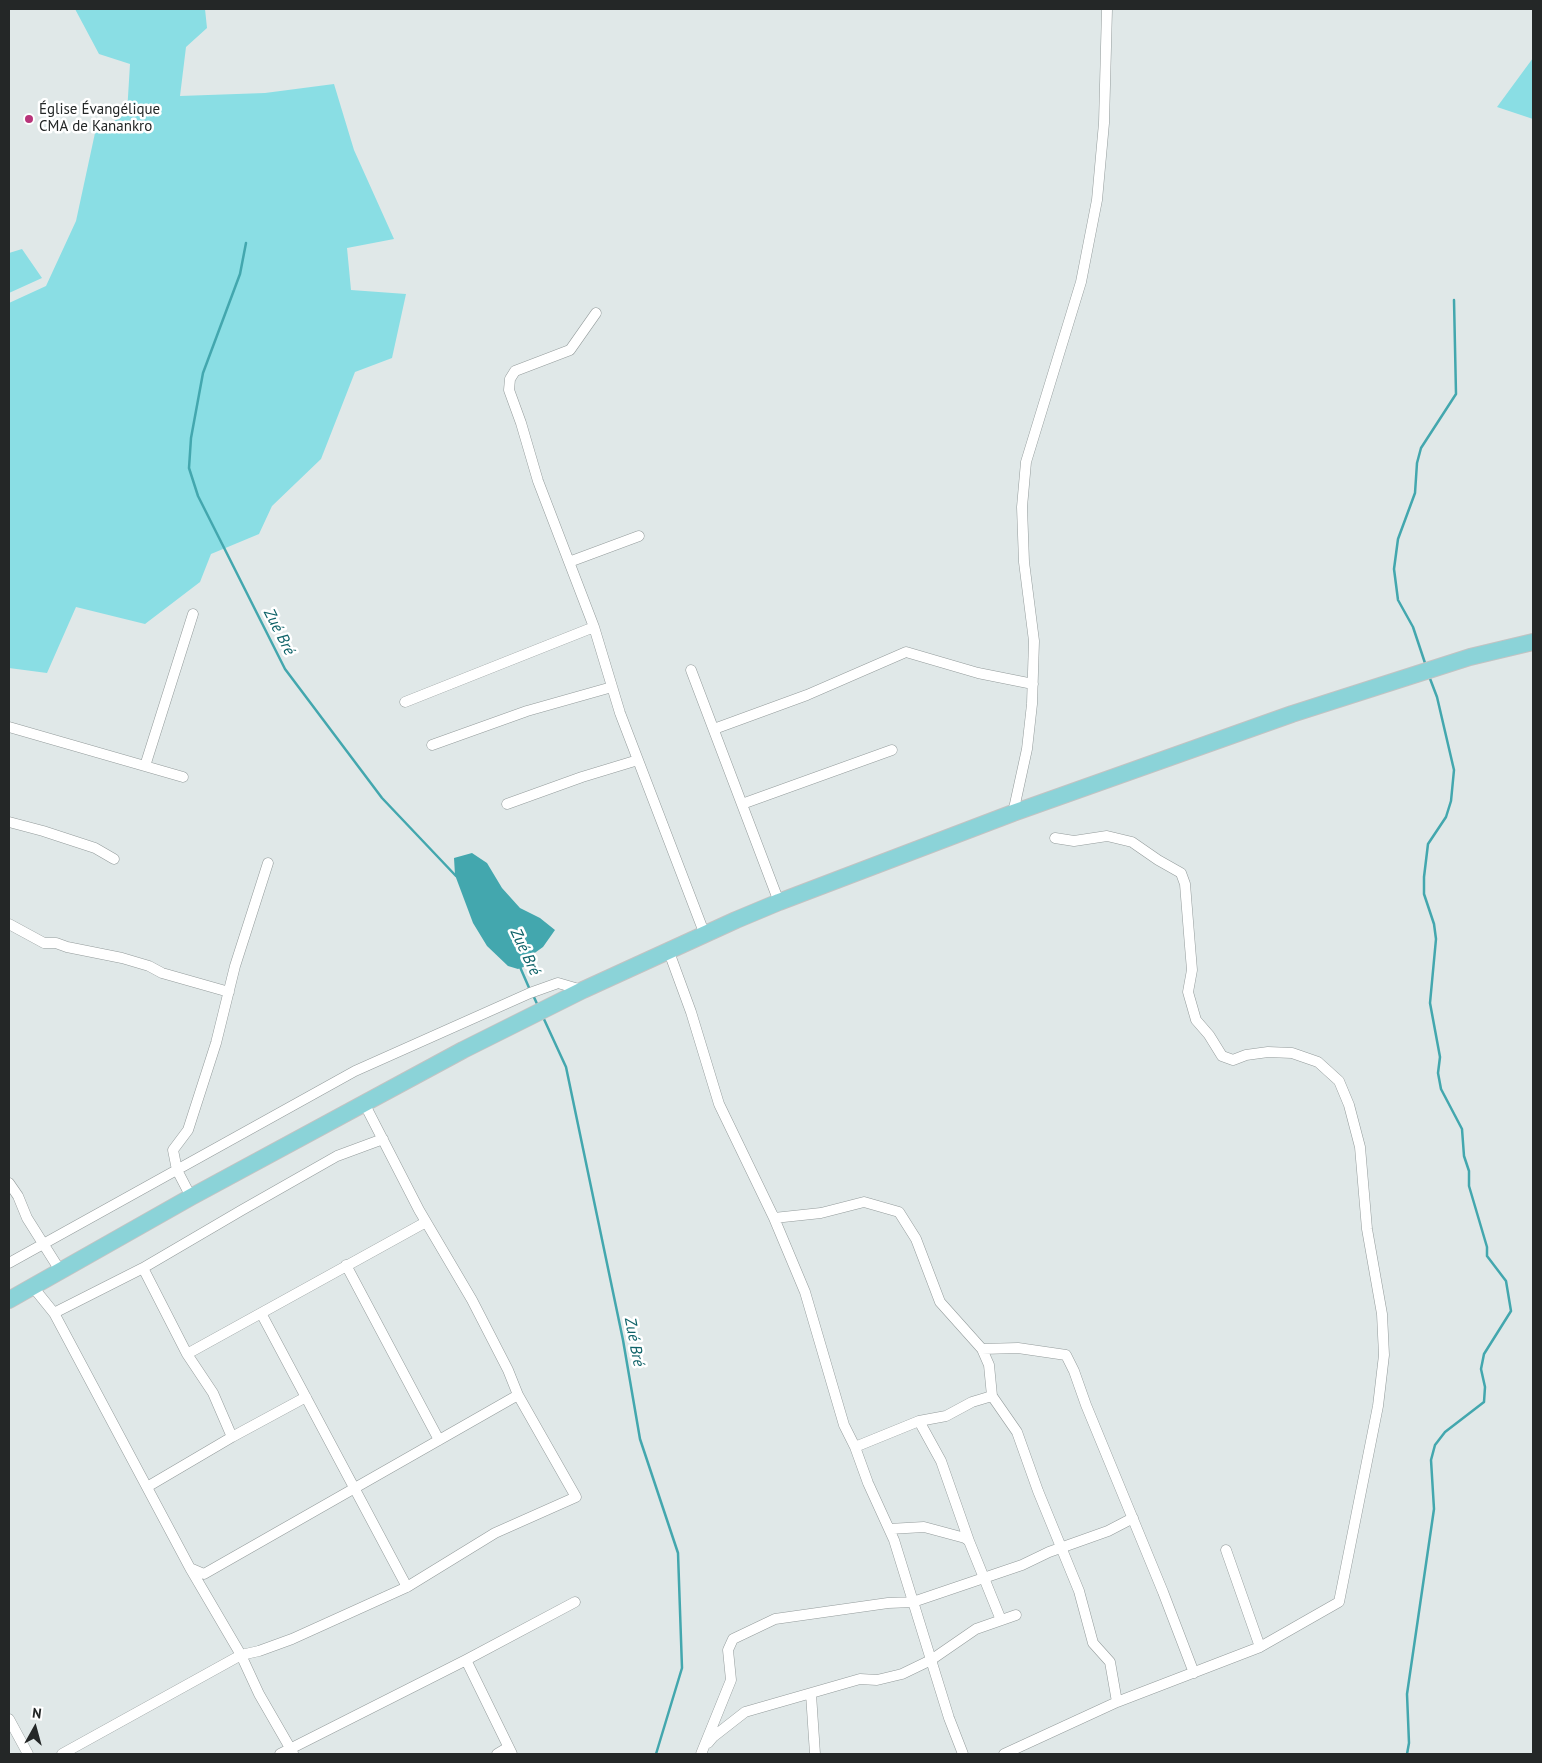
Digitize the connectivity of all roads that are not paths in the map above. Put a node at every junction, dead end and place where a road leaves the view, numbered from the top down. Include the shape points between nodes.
1 (1107, 9) edge
2 (596, 313) dead end
3 (639, 536) dead end
4 (569, 562) junction
5 (193, 614) dead end
6 (594, 627) junction
7 (1533, 642) edge
8 (691, 670) dead end
9 (1032, 684) junction
10 (612, 687) junction
11 (405, 702) dead end
12 (9, 727) edge
13 (714, 729) junction
14 (432, 745) dead end
15 (892, 750) dead end
16 (638, 760) junction
17 (145, 766) junction
18 (183, 777) dead end
19 (507, 804) dead end
20 (742, 804) junction
21 (1012, 813) junction
22 (9, 822) edge
23 (1055, 838) dead end
24 (114, 859) dead end
25 (268, 863) dead end
26 (779, 902) junction
27 (9, 925) edge
28 (705, 935) junction
29 (669, 952) junction
30 (583, 990) junction
31 (229, 992) junction
32 (364, 1103) junction
33 (383, 1139) junction
34 (177, 1170) junction
35 (9, 1183) edge
36 (191, 1197) junction
37 (774, 1218) junction
38 (426, 1222) junction
39 (44, 1245) junction
40 (9, 1263) edge
41 (346, 1265) junction
42 (143, 1268) junction
43 (61, 1272) junction
44 (33, 1287) junction
45 (9, 1300) edge
46 (54, 1313) junction
47 (261, 1313) junction
48 (982, 1349) junction
49 (187, 1354) junction
50 (518, 1394) junction
51 (992, 1396) junction
52 (306, 1397) junction
53 (919, 1421) junction
54 (232, 1437) junction
55 (439, 1440) junction
56 (855, 1447) junction
57 (147, 1487) junction
58 (354, 1488) junction
59 (1133, 1518) junction
60 (889, 1528) junction
61 (969, 1541) junction
62 (1062, 1548) junction
63 (1226, 1550) dead end
64 (190, 1568) junction
65 (984, 1578) junction
66 (407, 1587) junction
67 (575, 1602) dead end
68 (913, 1602) junction
69 (1016, 1615) dead end
70 (1001, 1620) junction
71 (1260, 1647) junction
72 (241, 1655) junction
73 (466, 1660) junction
74 (931, 1660) junction
75 (1194, 1673) junction
76 (811, 1694) junction
77 (1117, 1702) junction
78 (9, 1719) edge
79 (704, 1750) edge
80 (510, 1751) edge
81 (292, 1752) edge
82 (28, 1754) edge
83 (62, 1754) edge
84 (280, 1754) edge
85 (497, 1754) edge
86 (815, 1754) edge
87 (963, 1754) edge
88 (1004, 1754) edge

1 - 9 street via 1104,123 1097,200 1081,282 1026,462 1022,507 1024,562 1034,641
2 - 4 street via 570,350 515,371 510,379 509,390 538,481
3 - 4 street
4 - 6 street
5 - 17 street
6 - 10 street
6 - 11 street
7 - 21 main road via 1470,657 1292,714
8 - 13 street
9 - 13 street via 978,673 906,652 807,695
9 - 21 street via 1027,748
10 - 14 street via 528,711
10 - 16 street
12 - 17 street
13 - 20 street
15 - 20 street
16 - 19 street
16 - 28 street
17 - 18 street
20 - 26 street
21 - 26 main road
22 - 24 street via 94,848
23 - 71 street via 1074,841 1107,836 1132,842 1181,873 1190,936 1192,970 1188,992 1196,1020 1222,1056 1233,1060 1268,1052 1292,1053 1318,1062 1339,1080 1360,1147 1367,1229 1382,1314 1384,1355 1378,1406 1339,1602
25 - 31 street
26 - 28 main road
27 - 31 street via 44,943 122,958
28 - 29 main road
29 - 30 main road
29 - 37 street via 692,1012 719,1104
30 - 32 main road
30 - 34 street via 558,984 530,993 356,1071
31 - 34 street via 188,1130 174,1150
32 - 33 street
32 - 36 main road
33 - 38 street
33 - 42 street via 337,1156
34 - 36 street
34 - 39 street
35 - 39 street
36 - 43 main road
37 - 48 street via 821,1213 864,1202 899,1212 916,1239 940,1302
37 - 56 street via 805,1292 844,1425
38 - 41 street
38 - 50 street via 472,1300
39 - 40 street
39 - 43 street
41 - 47 street
41 - 55 street
42 - 46 street
42 - 49 street
43 - 44 main road
44 - 45 main road
44 - 46 street
46 - 57 street
47 - 49 street
47 - 52 street
48 - 51 street via 989,1365
48 - 59 street via 1018,1348 1066,1355
49 - 54 street via 213,1392
50 - 55 street
50 - 66 street via 576,1497 495,1533
51 - 53 street via 946,1416
51 - 62 street via 1017,1432
52 - 54 street
52 - 58 street
53 - 56 street
53 - 61 street via 941,1461
54 - 57 street
55 - 58 street
56 - 60 street
57 - 64 street
58 - 64 street via 204,1574
58 - 66 street
59 - 62 street
59 - 75 street
60 - 61 street via 924,1527
60 - 68 street
61 - 65 street
62 - 65 street
62 - 77 street via 1079,1591 1093,1643 1110,1662
63 - 71 street
64 - 72 street
65 - 68 street
65 - 70 street
66 - 72 street via 292,1639
67 - 73 street
68 - 74 street
68 - 79 street via 775,1620 733,1639 728,1650 730,1680
69 - 70 street
70 - 74 street via 976,1630
71 - 75 street
72 - 81 street
72 - 83 street
73 - 80 street
73 - 81 street
74 - 76 street via 902,1674 877,1680 860,1679
74 - 87 street
75 - 77 street
76 - 79 street via 745,1712 713,1737
76 - 86 street
77 - 88 street
78 - 82 street
80 - 85 street
81 - 84 street

